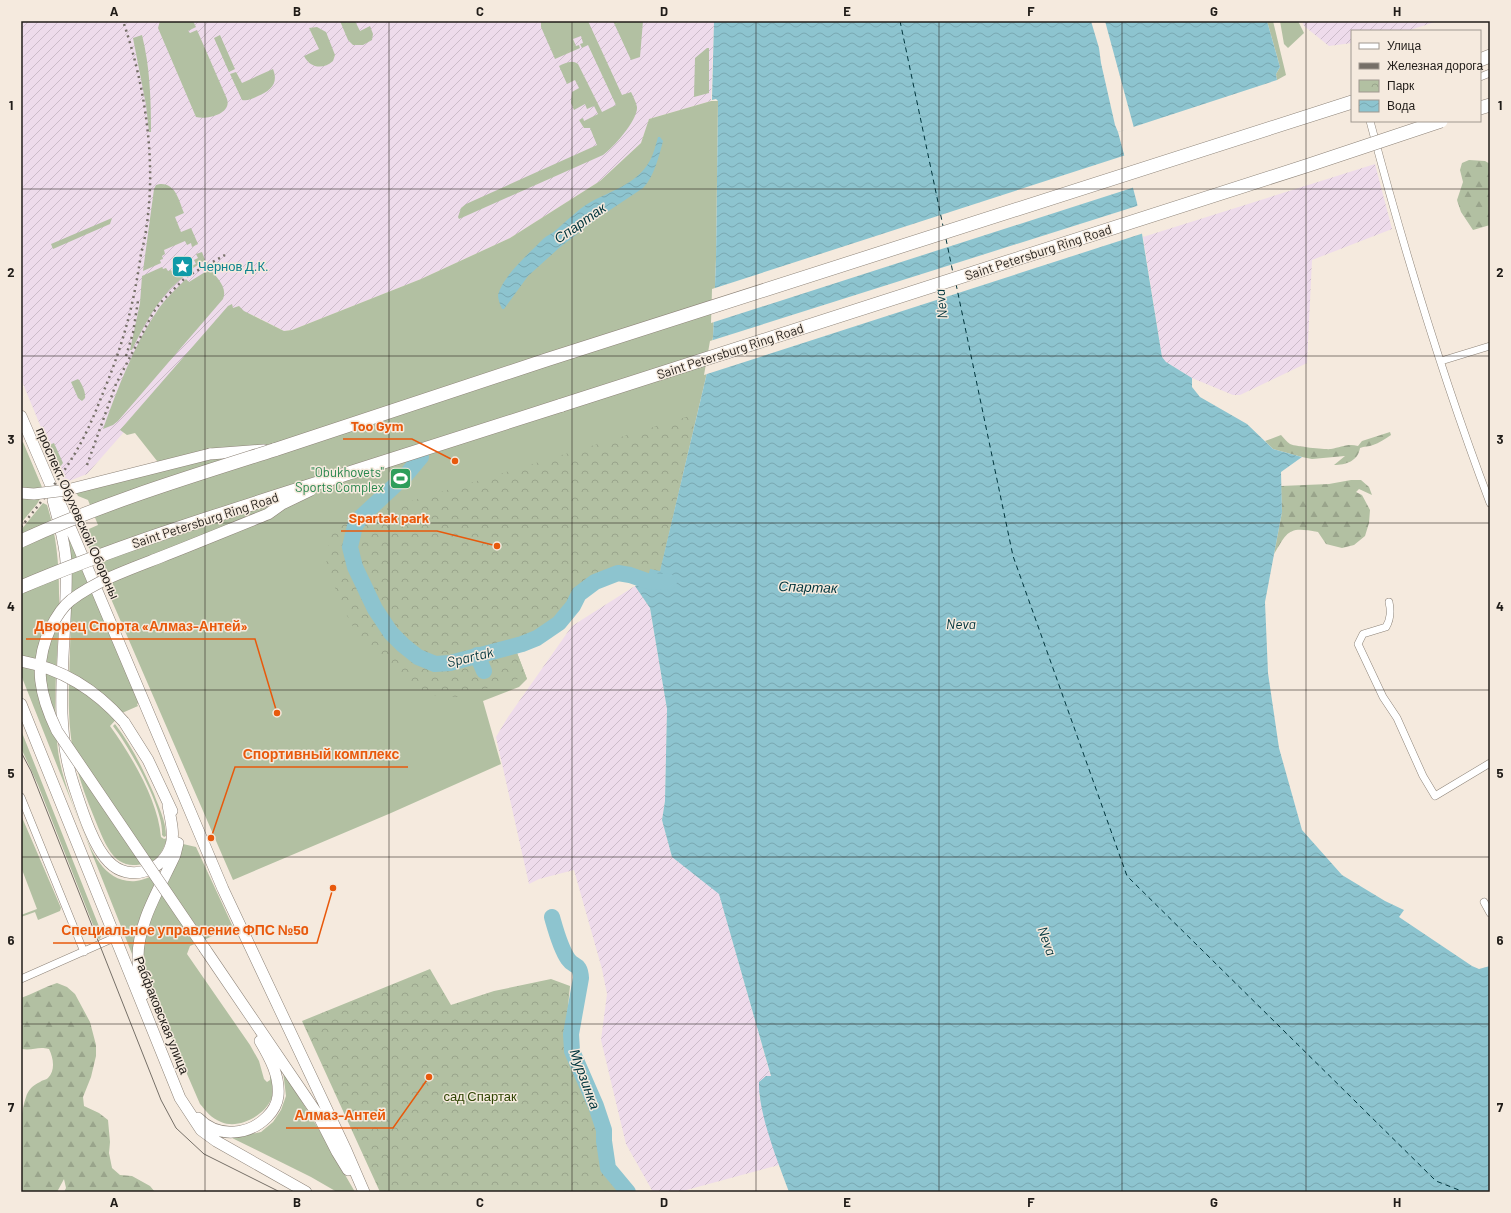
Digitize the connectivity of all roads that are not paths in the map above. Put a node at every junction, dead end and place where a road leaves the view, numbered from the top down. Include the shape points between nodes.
1 (1351, 102) edge
2 (1370, 122) edge
3 (1438, 122) edge
4 (1490, 346) edge
5 (1441, 361) junction
6 (21, 416) edge
7 (274, 450) junction
8 (44, 470) junction
9 (346, 474) junction
10 (21, 493) edge
11 (1490, 503) edge
12 (21, 541) edge
13 (21, 587) edge
14 (1389, 602) dead end
15 (21, 661) edge
16 (21, 704) edge
17 (1490, 763) edge
18 (21, 797) edge
19 (168, 805) junction
20 (1484, 902) dead end
21 (1490, 913) edge
22 (116, 937) junction
23 (84, 952) junction
24 (21, 979) edge
25 (241, 1002) junction
26 (147, 1014) junction
27 (180, 1098) junction
28 (306, 1192) edge
29 (363, 1192) edge

1 - 7 highway via 546,360
2 - 5 street via 1406,253
3 - 9 highway, Saint Petersburg Ring Road, bridge
4 - 5 street
5 - 11 street
6 - 8 main road, проспект Обуховской Обороны
7 - 10 main road, bridge via 210,454 67,490
7 - 12 highway, bridge via 144,491
8 - 19 main road via 66,562 62,701 67,762 94,839 108,862 119,870 133,873 153,868 162,862 172,843
8 - 29 main road, проспект Обуховской Обороны via 223,889 342,1141
9 - 13 highway, Saint Petersburg Ring Road, bridge via 73,564
9 - 25 main road, bridge via 282,504 268,514 122,572 82,593 65,606 52,624 41,658 40,681 48,712 57,731
14 - 17 street via 1391,611 1386,626 1363,634 1358,644 1435,796
15 - 19 main road, bridge via 45,667 74,680 101,698 124,722 148,760
16 - 22 main road, Рабфаковская улица
18 - 23 street
19 - 26 main road via 178,827 178,847 147,916 139,942 138,962
20 - 21 street
22 - 23 street
22 - 26 main road, Рабфаковская улица
23 - 24 street
25 - 27 main road via 248,1023 271,1060 278,1089 277,1101 272,1111 254,1128 230,1133 210,1127 201,1121
25 - 29 main road via 318,1115 337,1152
26 - 27 main road, Рабфаковская улица
27 - 28 main road, Рабфаковская улица via 201,1130

